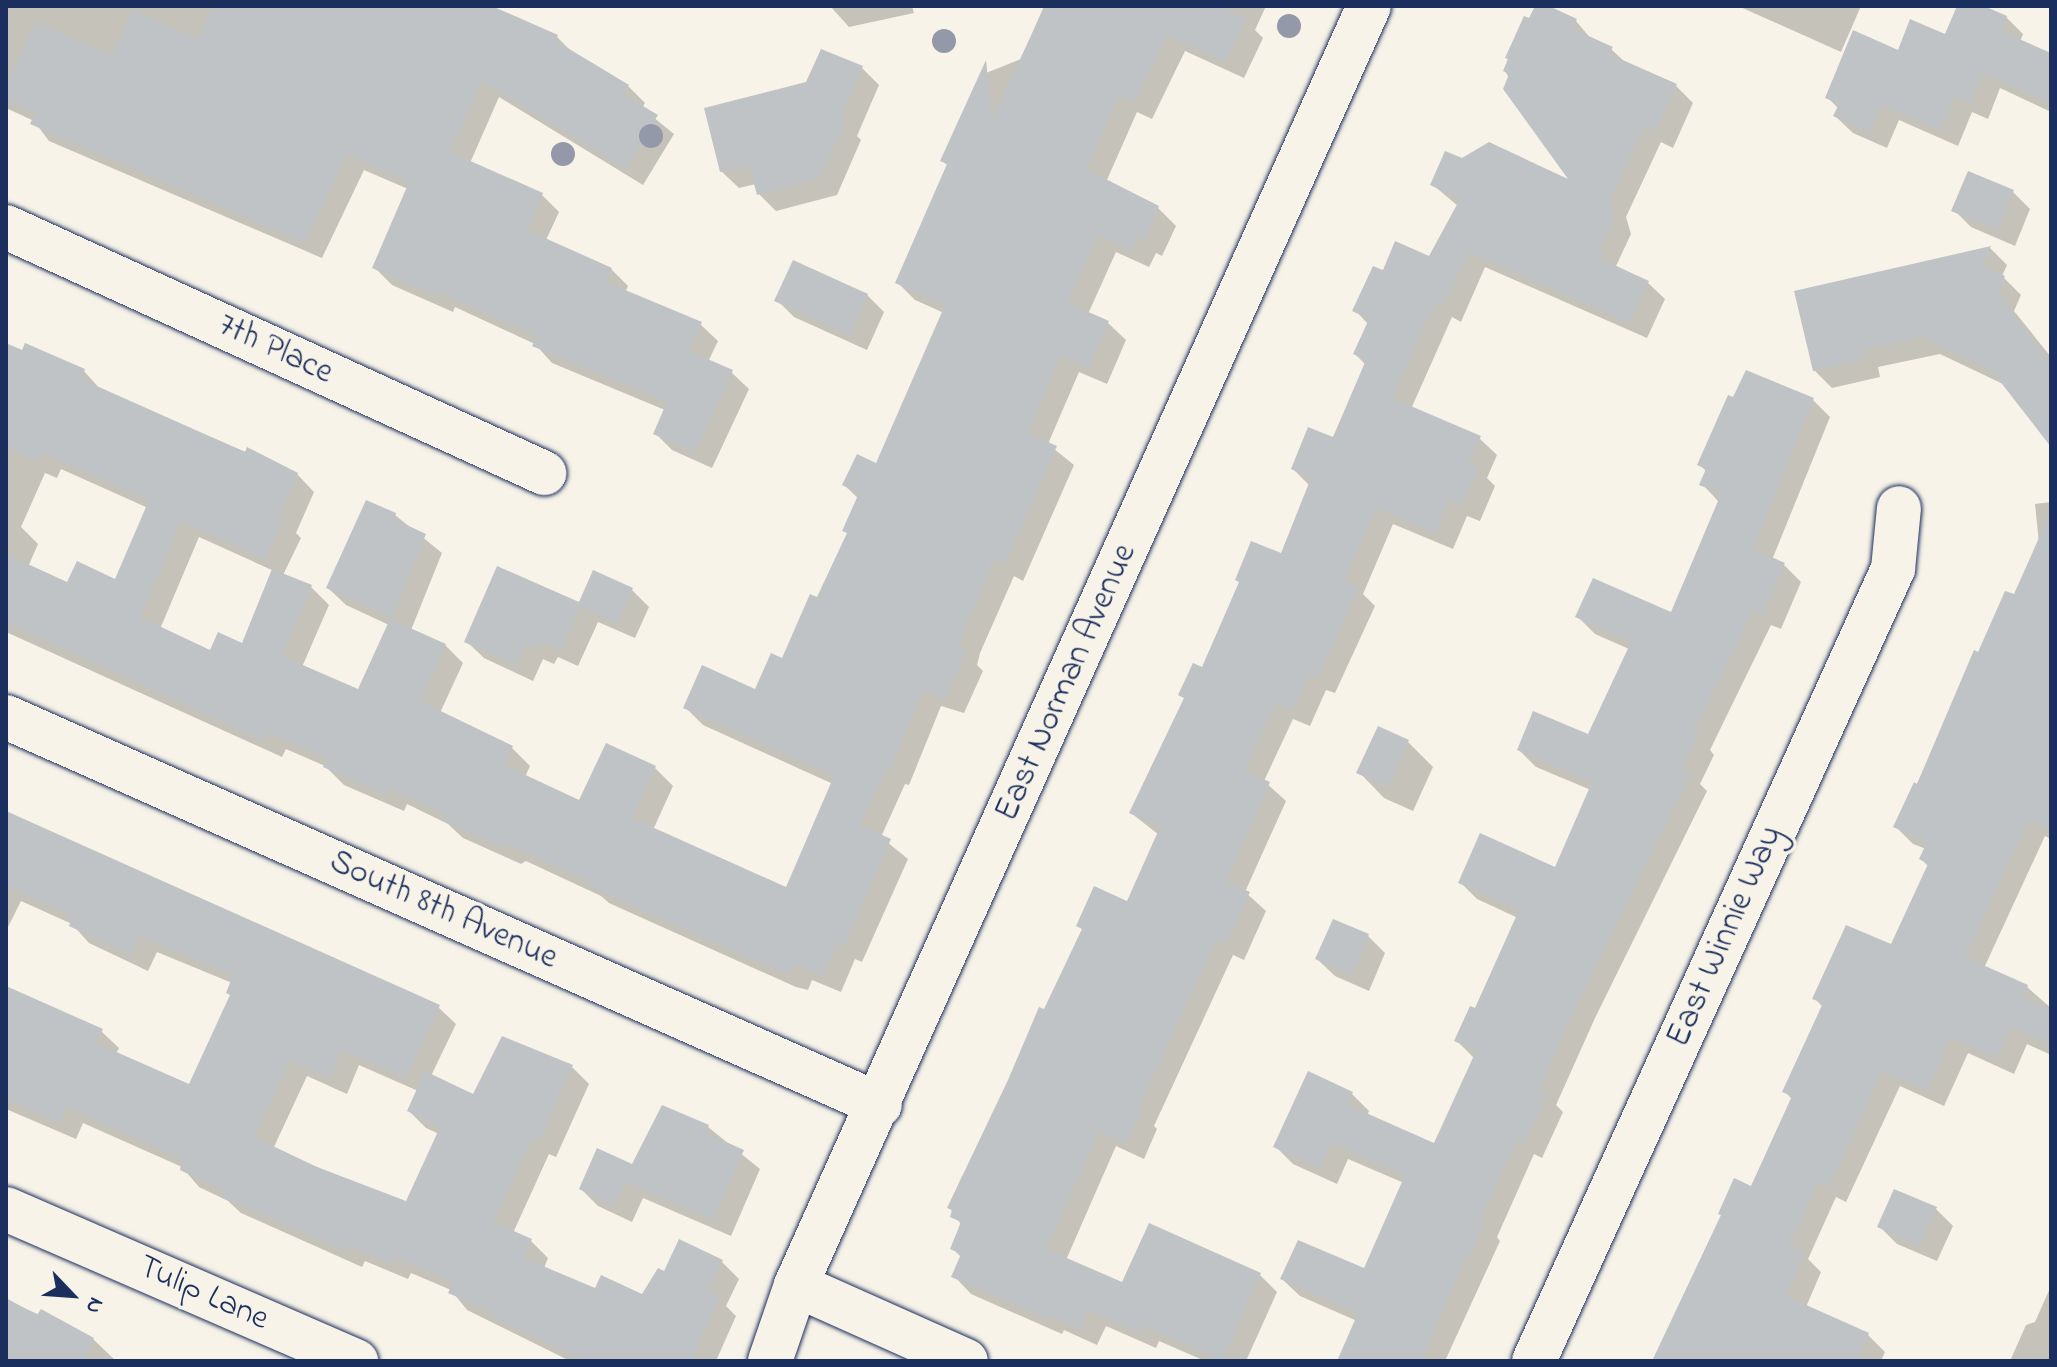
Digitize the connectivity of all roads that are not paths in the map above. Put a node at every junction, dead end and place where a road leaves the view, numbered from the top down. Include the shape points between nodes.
1 (1369, 6) edge
2 (6, 227) edge
3 (544, 473) dead end
4 (1899, 508) dead end
5 (6, 717) edge
6 (880, 1105) junction
7 (6, 1209) edge
8 (796, 1285) junction
9 (356, 1361) edge
10 (770, 1361) edge
11 (966, 1361) edge
12 (1534, 1361) edge

1 - 6 street, East Norman Avenue
2 - 3 street, 7th Place
4 - 12 street, East Winnie Way via 1893,569
5 - 6 street, South 8th Avenue
6 - 8 street, East Norman Avenue
7 - 9 street, Tulip Lane
8 - 10 street, East Norman Avenue
8 - 11 street

